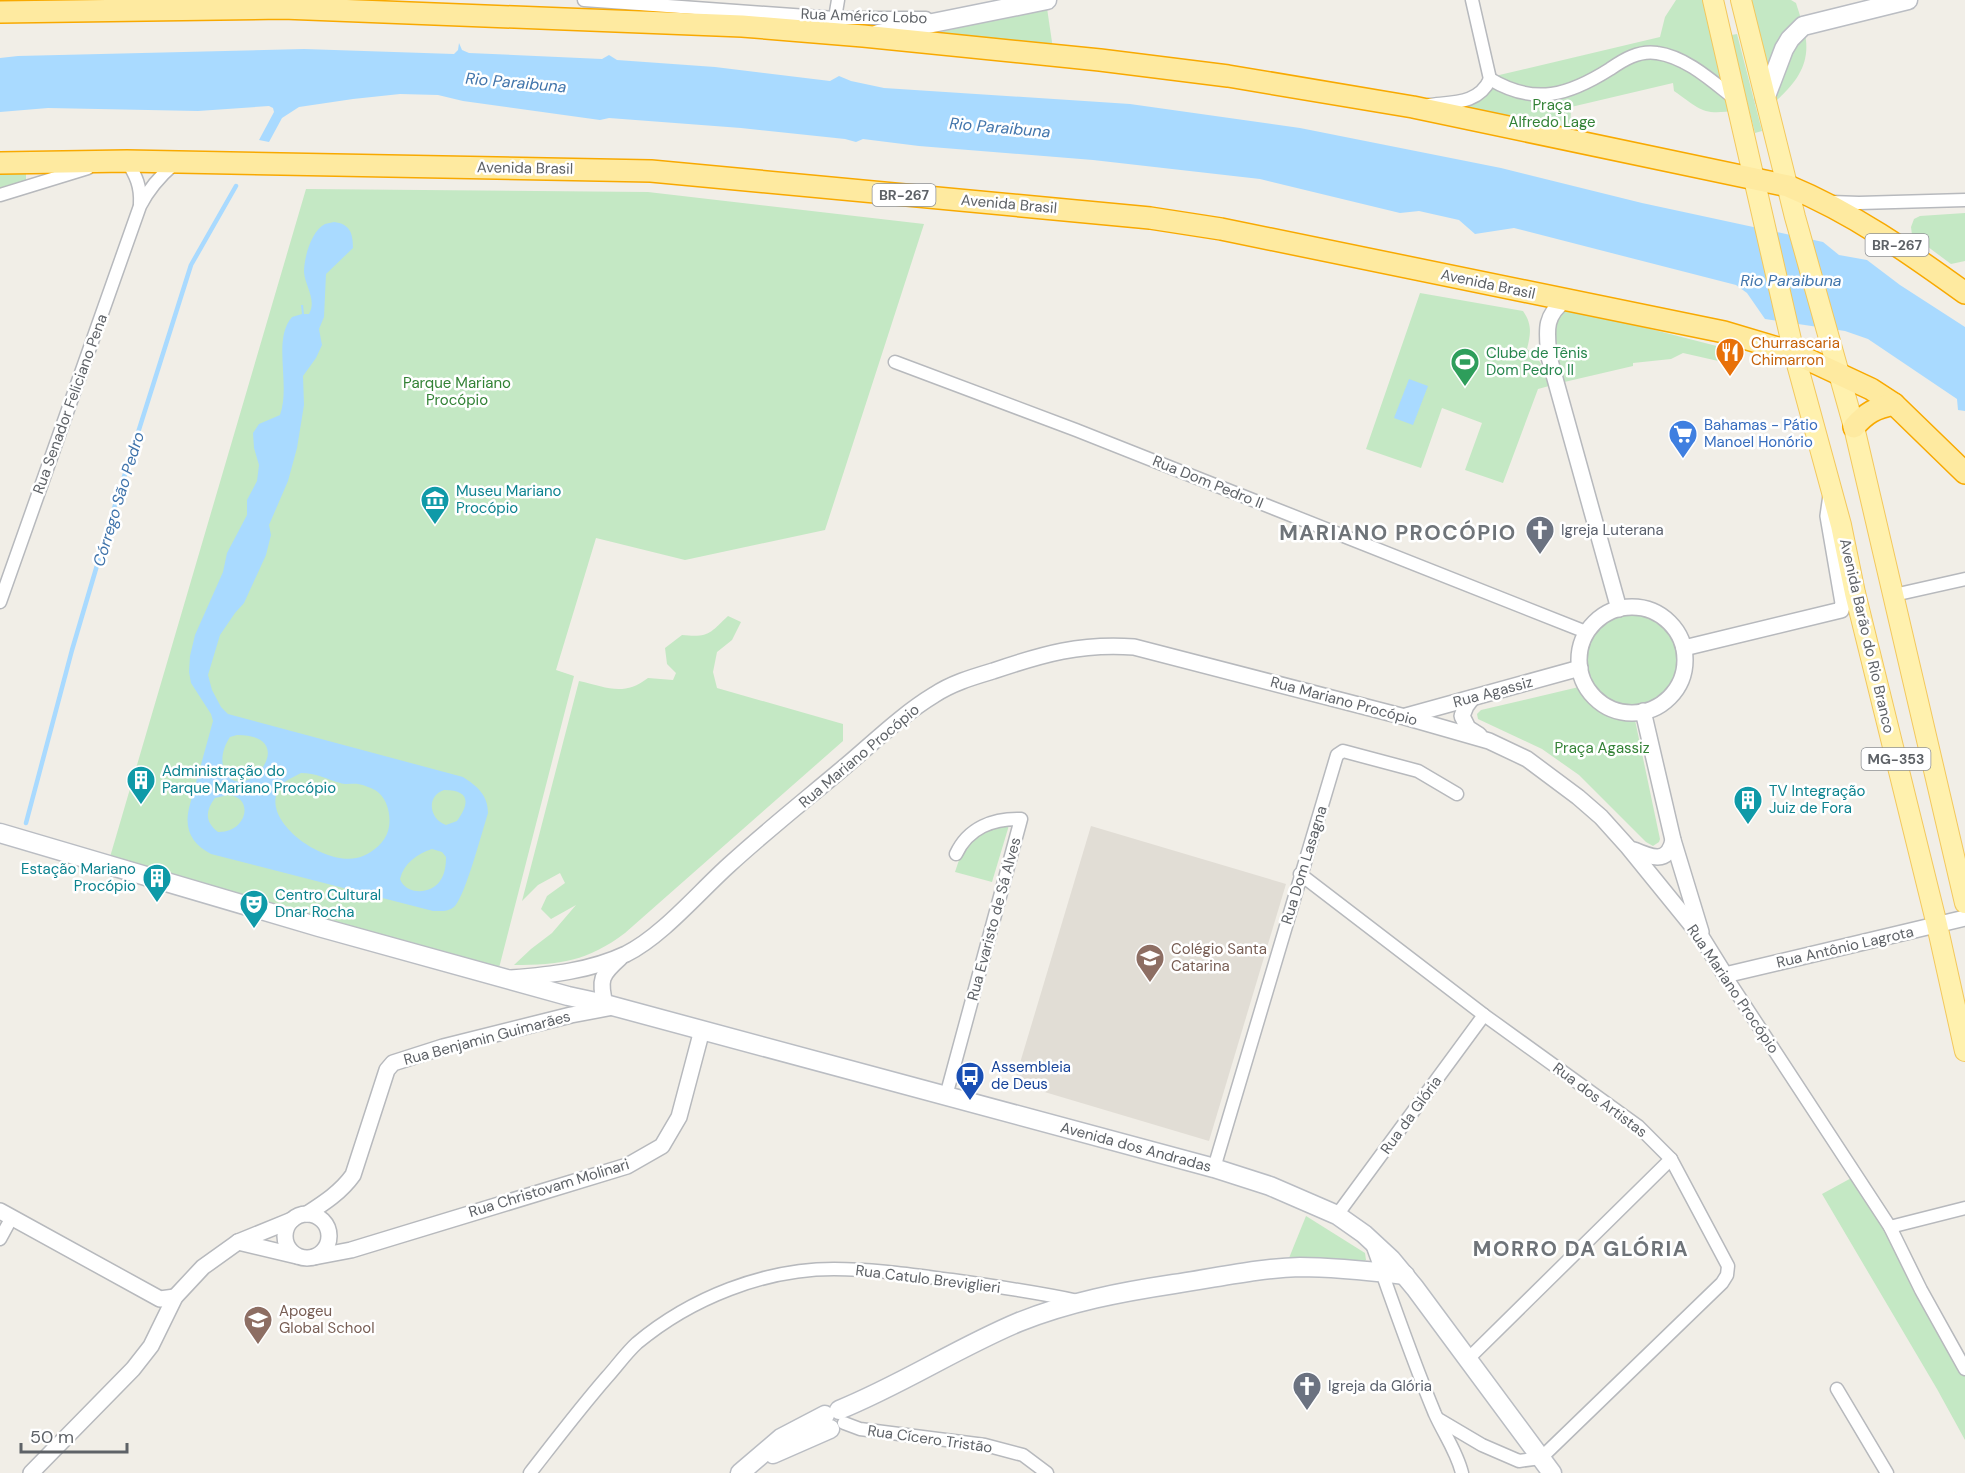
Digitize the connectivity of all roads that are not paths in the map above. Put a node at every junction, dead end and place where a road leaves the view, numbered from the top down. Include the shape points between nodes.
1 (584, 0) edge
2 (838, 0) edge
3 (1047, 0) edge
4 (1472, 0) edge
5 (1713, 0) edge
6 (1741, 0) edge
7 (1908, 0) edge
8 (243, 4) edge
9 (0, 12) edge
10 (963, 18) junction
11 (834, 26) junction
12 (863, 36) junction
13 (1490, 79) junction
14 (1765, 99) junction
15 (1736, 100) junction
16 (1413, 107) junction
17 (118, 161) junction
18 (0, 163) edge
19 (175, 163) junction
20 (1788, 186) junction
21 (1756, 189) junction
22 (0, 195) edge
23 (1965, 200) edge
24 (1826, 201) junction
25 (140, 206) junction
26 (1965, 293) edge
27 (1565, 300) junction
28 (1794, 353) junction
29 (896, 362) dead end
30 (1837, 372) junction
31 (1894, 404) junction
32 (1854, 427) junction
33 (1965, 473) edge
34 (1832, 488) junction
35 (1965, 579) edge
36 (1894, 595) junction
37 (0, 602) edge
38 (1619, 609) junction
39 (1586, 632) junction
40 (1684, 648) junction
41 (1580, 668) junction
42 (1473, 698) junction
43 (1643, 711) junction
44 (1405, 717) junction
45 (1489, 741) junction
46 (1456, 794) dead end
47 (0, 833) edge
48 (1673, 840) junction
49 (1628, 847) junction
50 (956, 854) dead end
51 (1300, 874) junction
52 (1965, 903) edge
53 (1965, 918) edge
54 (1937, 925) junction
55 (1702, 938) junction
56 (624, 955) junction
57 (1725, 975) junction
58 (508, 979) junction
59 (568, 996) junction
60 (611, 1005) junction
61 (571, 1015) junction
62 (1484, 1015) junction
63 (702, 1030) junction
64 (1965, 1051) edge
65 (946, 1096) junction
66 (1671, 1159) junction
67 (1214, 1168) junction
68 (1965, 1209) edge
69 (6, 1214) edge
70 (307, 1214) junction
71 (1337, 1215) junction
72 (292, 1220) junction
73 (1890, 1227) junction
74 (0, 1239) edge
75 (238, 1242) junction
76 (1372, 1243) junction
77 (307, 1256) junction
78 (1382, 1272) junction
79 (1405, 1275) junction
80 (168, 1298) junction
81 (1079, 1302) junction
82 (1468, 1359) junction
83 (1965, 1369) edge
84 (1837, 1389) dead end
85 (837, 1419) junction
86 (1437, 1419) junction
87 (1541, 1458) junction
88 (747, 1467) edge
89 (1883, 1471) edge
90 (31, 1473) edge
91 (530, 1473) edge
92 (1047, 1473) edge
93 (1462, 1473) edge
94 (1552, 1473) edge

1 - 11 street, Rua Américo Lobo
2 - 11 street
3 - 10 main road, Rua Américo Lobo
4 - 13 street
5 - 15 main road
6 - 14 main road
7 - 14 main road via 1803,26 1784,50
8 - 9 highway, BR-267
8 - 11 highway, BR-267 via 742,26
10 - 11 street, Rua Américo Lobo
10 - 12 main road, Rua Américo Lobo
11 - 12 highway, BR-267
12 - 16 highway, BR-267 via 1228,76
13 - 15 street via 1516,92 1540,96 1566,92 1625,59 1656,52 1687,64
13 - 16 street via 1486,89 1465,101
14 - 20 main road
15 - 21 main road
16 - 21 highway, BR-267
17 - 18 highway, Avenida Brasil / BR-267
17 - 19 highway, Avenida Brasil / BR-267
17 - 22 street
17 - 25 street, Rua Senador Feliciano Pena via 138,180
19 - 25 street, Rua Senador Feliciano Pena via 157,179
19 - 27 highway, Avenida Brasil / BR-267 via 651,171 1138,217 1221,229
20 - 21 highway, BR-267
20 - 24 highway, BR-267
20 - 30 main road
21 - 28 main road, Avenida Barão do Rio Branco / MG-353
23 - 24 street
24 - 26 highway, BR-267
25 - 37 street, Rua Senador Feliciano Pena
27 - 28 highway, Avenida Brasil / BR-267 via 1724,332
27 - 38 street via 1548,323 1549,357
28 - 30 highway, Avenida Brasil / BR-267
28 - 34 main road, Avenida Barão do Rio Branco / MG-353
29 - 39 street, Rua Dom Pedro II
30 - 31 highway, Avenida Brasil / BR-267
30 - 32 main road
31 - 32 highway via 1876,407
31 - 33 highway, Avenida Brasil / BR-267
32 - 36 main road
34 - 40 street via 1828,516 1841,610
34 - 54 main road, Avenida Barão do Rio Branco / MG-353
35 - 36 street
36 - 52 main road
38 - 39 street via 1603,616
38 - 40 street via 1647,609 1660,615 1679,635
39 - 41 street
40 - 43 street via 1680,683 1665,701
41 - 42 street, Rua Agassiz
41 - 43 street via 1586,686 1598,700 1615,710
42 - 44 street, Rua Agassiz
42 - 45 street via 1462,712 1463,720 1468,728
43 - 48 street
44 - 45 street, Rua Mariano Procópio
44 - 56 street, Rua Mariano Procópio via 1134,647 1075,648 1019,662 960,682 925,701 730,864 654,936
45 - 49 street, Rua Mariano Procópio via 1553,777 1601,817
46 - 51 street, Rua Dom Lasagna via 1418,771 1343,752 1337,755
47 - 58 main road, Rua Mariano Procópio
48 - 49 street via 1669,851 1660,857 1648,857
48 - 55 street
49 - 55 street, Rua Mariano Procópio
50 - 65 street, Rua Evaristo de Sá Alves via 970,834 982,826 1021,819
51 - 62 street, Rua dos Artistas
51 - 67 street, Rua Dom Lasagna
53 - 54 street, Rua Antônio Lagrota
54 - 57 street, Rua Antônio Lagrota
54 - 64 main road, Avenida Barão do Rio Branco / MG-353
55 - 57 street, Rua Mariano Procópio
56 - 58 street, Rua Mariano Procópio via 571,971
56 - 60 street via 602,977 601,988
57 - 73 street, Rua Mariano Procópio
58 - 59 main road, Rua Mariano Procópio
59 - 60 main road, Rua Mariano Procópio
59 - 61 street via 574,1004
60 - 61 street, Rua Benjamin Guimarães
60 - 63 main road, Avenida dos Andradas
61 - 70 street, Rua Benjamin Guimarães via 393,1063 387,1070 353,1175 345,1186
62 - 66 street, Rua dos Artistas via 1638,1126
62 - 71 street, Rua da Glória
63 - 65 main road, Avenida dos Andradas
63 - 77 street, Rua Christovam Molinari via 679,1117 662,1146 627,1166 351,1250
65 - 67 main road, Avenida dos Andradas
66 - 82 street
66 - 87 street, Rua dos Artistas via 1725,1256 1727,1275
67 - 71 main road, Avenida dos Andradas via 1270,1186
68 - 73 street
69 - 74 street
69 - 80 street
70 - 72 street
70 - 77 street via 320,1218 328,1229 328,1242 325,1248
71 - 76 main road, Avenida dos Andradas
72 - 75 street
72 - 77 street via 285,1240 293,1253
73 - 83 street, Rua Mariano Procópio
75 - 77 street, Rua Christovam Molinari
75 - 80 street
76 - 78 street
76 - 79 main road, Avenida dos Andradas
78 - 79 main road
78 - 81 main road via 1265,1270
78 - 86 street
79 - 82 main road, Avenida dos Andradas
80 - 90 street via 164,1322 133,1369
81 - 85 main road via 1020,1322 980,1341
81 - 91 street, Rua Catulo Breviglieri via 886,1271 799,1272 744,1284 667,1321 636,1344
82 - 87 main road, Avenida dos Andradas
84 - 89 street
85 - 88 main road
85 - 92 street, Rua Cícero Tristão via 860,1429 985,1445 1023,1455
86 - 87 street via 1519,1461
86 - 93 street
87 - 94 main road, Avenida dos Andradas

